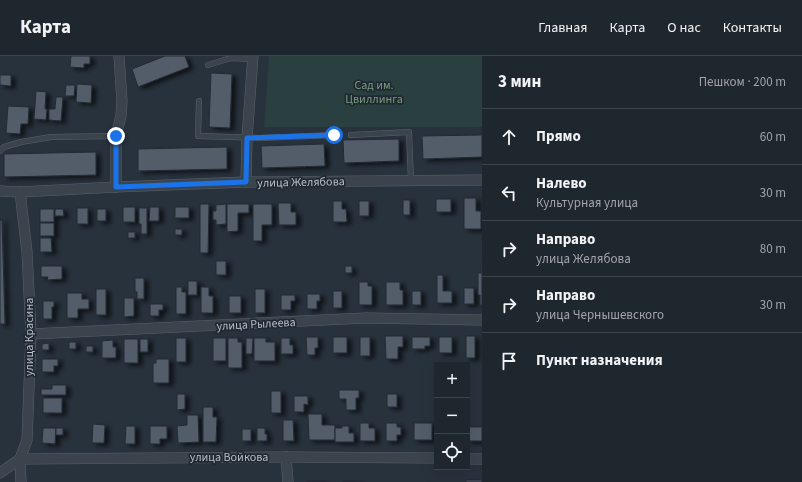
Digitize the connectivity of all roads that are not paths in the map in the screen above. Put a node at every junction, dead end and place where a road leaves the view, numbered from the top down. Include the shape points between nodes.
1 (119, 56) edge
2 (252, 58) edge
3 (208, 65) dead end
4 (199, 101) dead end
5 (334, 135) dead end
6 (350, 135) dead end
7 (116, 136) junction
8 (247, 138) junction
9 (0, 151) edge
10 (482, 180) edge
11 (411, 181) junction
12 (246, 182) junction
13 (116, 187) junction
14 (0, 191) edge
15 (20, 192) junction
16 (482, 320) edge
17 (30, 334) junction
18 (286, 457) junction
19 (434, 458) edge
20 (20, 459) junction
21 (470, 459) edge
22 (482, 459) edge
23 (0, 473) edge
24 (21, 482) edge
25 (288, 482) edge

1 - 7 street via 122,101
2 - 3 lane via 231,58
2 - 8 street
4 - 8 lane via 198,136
5 - 8 lane
6 - 11 lane via 409,132
7 - 9 lane via 51,137 21,142
7 - 13 street
8 - 12 street
10 - 11 street, улица Желябова
11 - 12 street, улица Желябова
12 - 13 street, улица Желябова
13 - 15 street, улица Желябова
14 - 15 street, улица Желябова
15 - 17 street, улица Красина via 28,252
16 - 17 street, улица Рылеева via 366,318
17 - 20 street, улица Красина via 27,440
18 - 19 street, улица Войкова
18 - 20 street, улица Войкова
18 - 25 street
20 - 23 street
20 - 24 street, улица Красина
21 - 22 street

